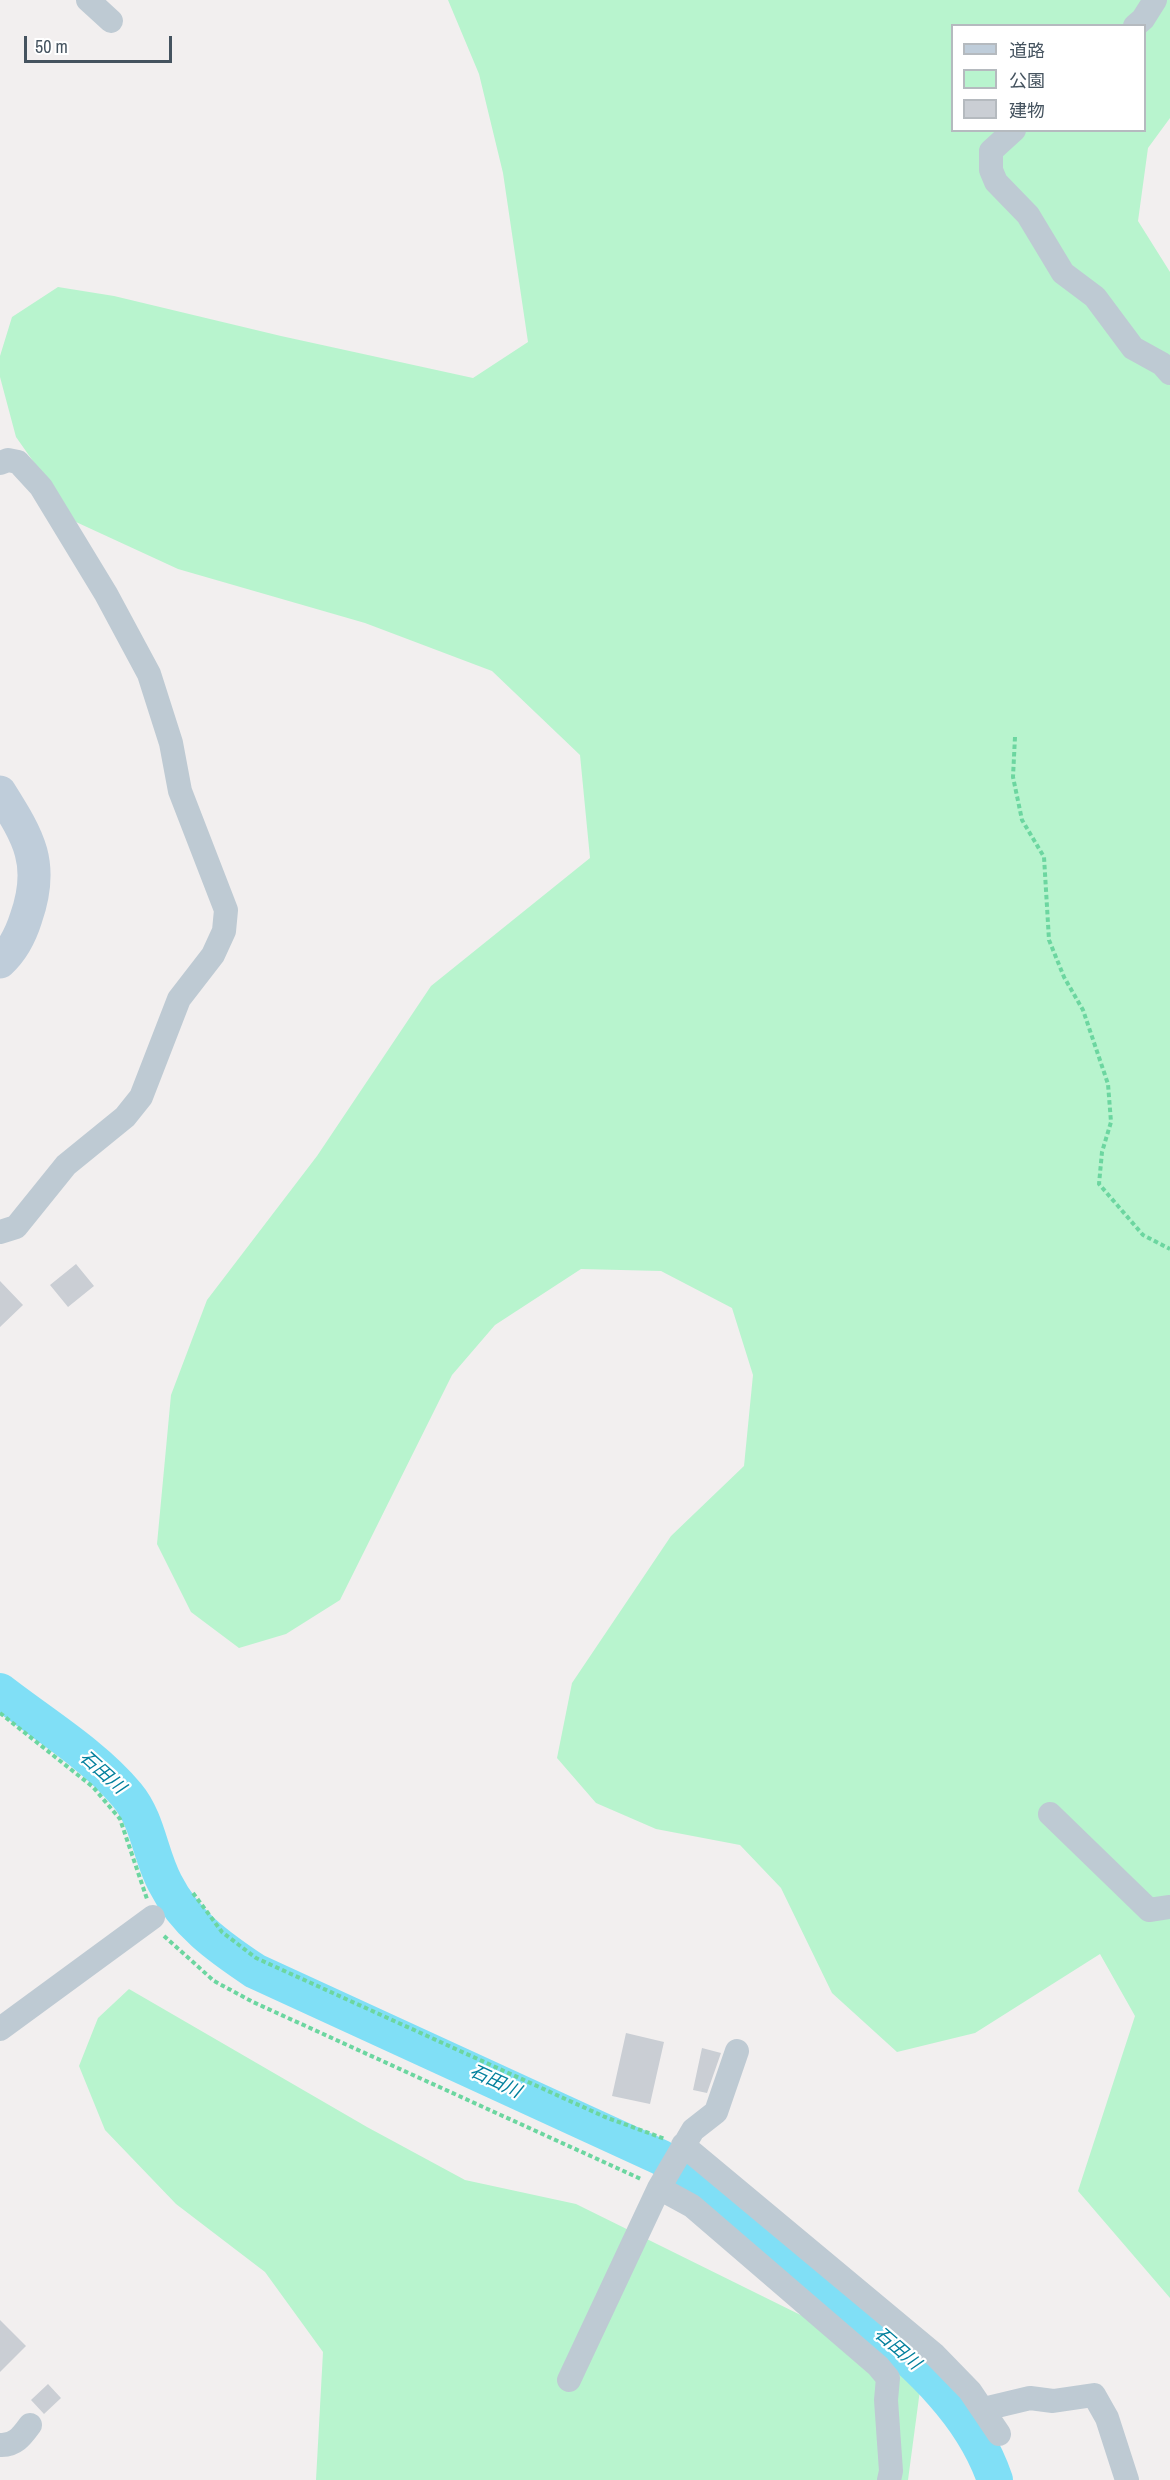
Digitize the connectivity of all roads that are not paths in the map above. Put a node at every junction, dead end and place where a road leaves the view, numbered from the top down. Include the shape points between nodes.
1 (88, 0) edge
2 (1155, 0) edge
3 (111, 21) dead end
4 (1137, 24) edge
5 (1012, 132) edge
6 (1170, 373) edge
7 (0, 463) edge
8 (0, 792) edge
9 (0, 962) edge
10 (0, 1232) edge
11 (1050, 1815) dead end
12 (1170, 1907) edge
13 (153, 1917) road end
14 (0, 2029) edge
15 (737, 2051) dead end
16 (683, 2145) junction
17 (659, 2188) junction
18 (569, 2380) dead end
19 (984, 2409) junction
20 (30, 2425) dead end
21 (999, 2434) dead end
22 (0, 2445) edge
23 (889, 2480) edge
24 (1127, 2480) edge

1 - 3 street
2 - 4 street
5 - 6 street via 991,152 996,182 1028,215 1063,273 1095,297 1133,348
7 - 10 street via 18,462 41,487 106,594 148,674 171,743 180,791 226,910 224,931 217,947 179,999 141,1097 125,1118 66,1165 16,1227
8 - 9 main road via 22,827 34,863 35,892 24,926
11 - 12 street via 1149,1910
13 - 14 street
15 - 16 street via 716,2112 693,2130
16 - 17 street
16 - 19 street via 935,2355
17 - 18 street
17 - 23 street via 692,2206 888,2378
19 - 21 street
19 - 24 street via 1030,2398 1053,2401 1094,2395 1107,2418
20 - 22 street via 21,2438 8,2446

